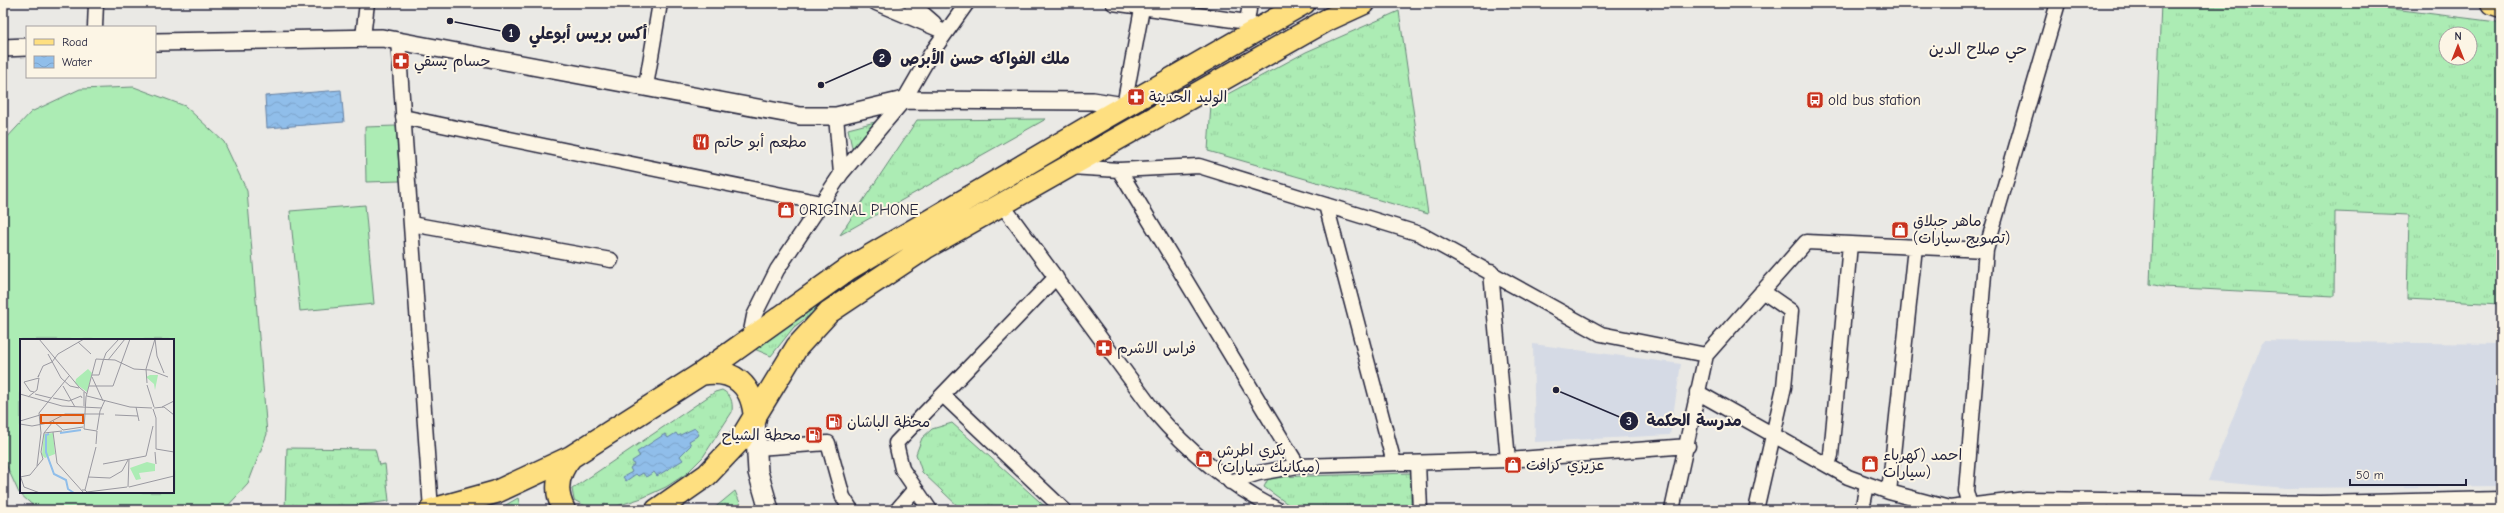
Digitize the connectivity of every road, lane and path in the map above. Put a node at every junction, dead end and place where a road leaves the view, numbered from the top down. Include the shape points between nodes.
1 (96, 3) edge
2 (368, 3) edge
3 (660, 3) edge
4 (876, 3) edge
5 (911, 3) edge
6 (967, 3) edge
7 (1113, 3) edge
8 (1250, 3) edge
9 (1304, 3) edge
10 (1364, 3) edge
11 (2058, 3) edge
12 (2492, 3) edge
13 (1142, 5) edge
14 (2501, 6) edge
15 (95, 26) edge
16 (1252, 26) junction
17 (946, 32) junction
18 (363, 37) junction
19 (398, 40) junction
20 (156, 42) edge
21 (26, 47) edge
22 (3, 48) edge
23 (646, 86) junction
24 (904, 100) junction
25 (1124, 106) junction
26 (836, 116) junction
27 (403, 117) junction
28 (1070, 167) junction
29 (1119, 170) junction
30 (841, 174) junction
31 (821, 203) junction
32 (1326, 205) junction
33 (1003, 206) junction
34 (411, 224) junction
35 (1850, 244) junction
36 (1915, 247) junction
37 (1986, 250) junction
38 (611, 260) dead end
39 (1491, 272) junction
40 (1056, 276) junction
41 (1762, 291) junction
42 (749, 340) junction
43 (1706, 355) junction
44 (701, 374) junction
45 (1698, 392) junction
46 (943, 395) junction
47 (755, 419) junction
48 (1774, 434) junction
49 (1688, 446) junction
50 (757, 448) junction
51 (571, 457) junction
52 (1508, 460) junction
53 (1394, 463) junction
54 (1418, 463) junction
55 (1828, 465) junction
56 (1298, 466) junction
57 (1230, 482) junction
58 (1867, 485) junction
59 (914, 490) junction
60 (1889, 492) junction
61 (2501, 499) edge
62 (2326, 506) edge
63 (1972, 508) edge
64 (431, 510) edge
65 (564, 510) edge
66 (658, 510) edge
67 (769, 510) edge
68 (851, 510) edge
69 (897, 510) edge
70 (930, 510) edge
71 (1064, 510) edge
72 (1278, 510) edge
73 (1420, 510) edge
74 (1672, 510) edge
75 (1756, 510) edge
76 (1862, 510) edge

1 - 15 street
2 - 18 street
3 - 23 street
4 - 17 street
5 - 17 street
6 - 17 street
7 - 13 street
8 - 16 street
9 - 16 main road
10 - 28 main road via 1327,20
11 - 37 street
12 - 14 main road
13 - 16 street
13 - 25 street
16 - 25 main road
17 - 24 street
18 - 19 street
18 - 20 street
19 - 23 street
19 - 27 street
21 - 22 street
23 - 26 street via 800,116
24 - 25 street via 1093,101
24 - 26 street
24 - 30 street
25 - 42 main road via 848,269
26 - 30 street
27 - 31 street
27 - 34 street
28 - 29 street
28 - 33 main road
29 - 32 street via 1199,166
29 - 56 street
30 - 31 street
31 - 42 street via 764,292 754,316
32 - 39 street via 1420,234
32 - 53 street
33 - 40 street
33 - 47 main road via 925,248 829,312 797,347
34 - 38 street
34 - 64 street
35 - 36 street
35 - 41 street via 1806,242
35 - 55 street
36 - 37 street
36 - 60 street
37 - 63 street via 1966,491
39 - 43 street via 1601,334
39 - 52 street
40 - 46 street
40 - 57 street via 1154,411 1176,436
41 - 43 street
41 - 48 street via 1791,312 1784,387
42 - 44 main road
43 - 45 street
44 - 47 main road via 720,373 738,380 750,394
44 - 51 main road
45 - 48 street
45 - 49 street
46 - 59 street via 896,443 902,469
46 - 71 street
47 - 50 main road
47 - 66 main road via 737,444 707,475
48 - 55 street
48 - 75 street
49 - 52 street
49 - 74 street
50 - 67 main road via 758,472
50 - 68 street via 828,443 843,496
51 - 64 main road via 496,492
51 - 65 main road via 564,465 557,483
52 - 54 street
53 - 54 street
53 - 56 street
54 - 73 street
55 - 58 street
56 - 57 street via 1259,473
57 - 72 street
58 - 60 street
58 - 76 street
59 - 69 street
59 - 70 street
60 - 63 street via 1949,508
61 - 62 street
62 - 63 street via 2026,499 1990,501

